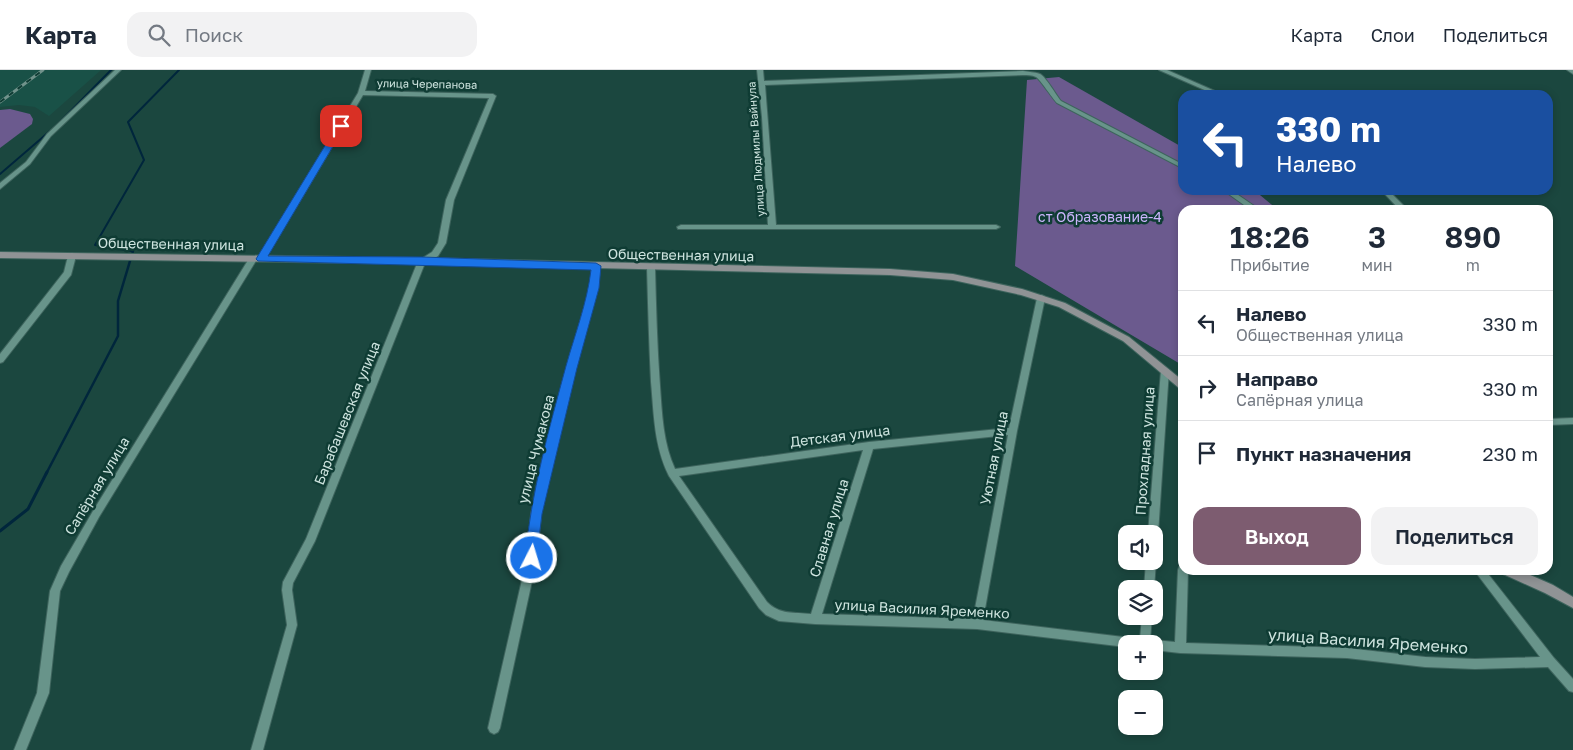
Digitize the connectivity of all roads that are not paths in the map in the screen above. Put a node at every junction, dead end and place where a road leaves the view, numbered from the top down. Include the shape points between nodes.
1 (118, 70) edge
2 (368, 70) edge
3 (760, 70) edge
4 (1162, 70) edge
5 (761, 83) junction
6 (1209, 90) edge
7 (361, 93) junction
8 (492, 96) joint
9 (1178, 164) edge
10 (0, 187) edge
11 (1234, 195) edge
12 (1389, 195) edge
13 (1248, 205) edge
14 (1399, 205) edge
15 (772, 226) junction
16 (996, 226) dead end
17 (681, 227) dead end
18 (0, 255) edge
19 (72, 256) junction
20 (257, 259) junction
21 (422, 261) junction
22 (596, 266) junction
23 (651, 267) junction
24 (1041, 298) junction
25 (0, 360) edge
26 (1165, 370) junction
27 (1178, 381) edge
28 (1573, 421) edge
29 (1553, 422) edge
30 (1013, 431) junction
31 (869, 446) junction
32 (672, 473) junction
33 (1154, 525) edge
34 (1183, 575) edge
35 (1483, 575) edge
36 (1518, 575) edge
37 (1573, 603) edge
38 (763, 605) joint
39 (815, 619) junction
40 (977, 624) junction
41 (1118, 641) edge
42 (1163, 646) edge
43 (1180, 648) junction
44 (1550, 662) junction
45 (1573, 687) edge
46 (494, 728) dead end
47 (20, 750) edge
48 (257, 750) edge

1 - 10 street via 49,135 28,163
2 - 7 street, Сапёрная улица
3 - 5 street, улица Людмилы Вайнула
4 - 6 street
5 - 9 street via 1007,72 1037,74 1059,102
5 - 15 street, улица Людмилы Вайнула
7 - 8 street, улица Черепанова
7 - 20 street, Сапёрная улица
8 - 21 street, Барабашевская улица via 450,200 442,243 435,254
11 - 13 street
12 - 14 street
15 - 16 street
15 - 17 street
18 - 19 main road, Общественная улица
19 - 20 main road, Общественная улица
19 - 25 street via 68,273
20 - 21 main road, Общественная улица
20 - 47 street, Сапёрная улица via 96,514 65,569 55,590 43,693
21 - 22 main road, Общественная улица
21 - 48 street, Барабашевская улица via 310,541 288,582 292,625
22 - 23 main road, Общественная улица
22 - 46 street, улица Чумакова via 594,288 536,514 532,558
23 - 24 main road, Общественная улица via 918,274 953,277
23 - 32 street via 658,412 664,459
24 - 26 main road, Общественная улица via 1062,305 1126,339
24 - 30 street, Уютная улица
26 - 27 main road, Общественная улица
26 - 33 street, Прохладная улица
28 - 29 street
30 - 31 street, Детская улица
30 - 40 street, Уютная улица
31 - 32 street, Детская улица
31 - 39 street, Славная улица
32 - 38 street
34 - 43 street
35 - 44 street
36 - 37 main road
38 - 39 street, улица Василия Яременко via 779,616
39 - 40 street, улица Василия Яременко
40 - 41 street, улица Василия Яременко
42 - 43 street, улица Василия Яременко
43 - 44 street, улица Василия Яременко via 1347,653 1435,663
44 - 45 street

